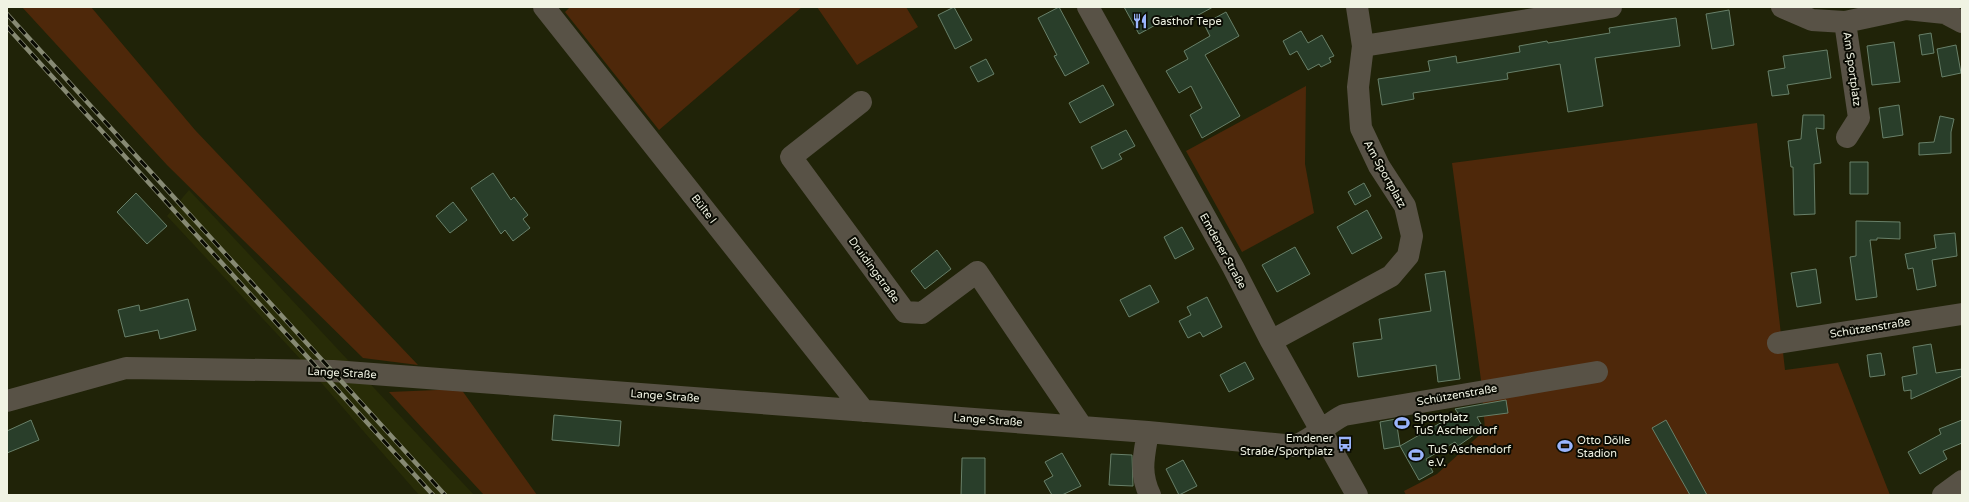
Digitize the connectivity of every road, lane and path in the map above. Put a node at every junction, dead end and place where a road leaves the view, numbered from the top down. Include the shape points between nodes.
1 (544, 7) edge
2 (1088, 7) edge
3 (1357, 7) edge
4 (1611, 7) edge
5 (1782, 7) edge
6 (1574, 10) edge
7 (1952, 14) edge
8 (1846, 22) junction
9 (1363, 46) junction
10 (861, 102) dead end
11 (1847, 137) dead end
12 (1962, 314) edge
13 (1271, 341) junction
14 (1778, 343) dead end
15 (1597, 372) dead end
16 (7, 401) edge
17 (864, 411) junction
18 (1082, 427) junction
19 (1322, 431) junction
20 (1148, 432) junction
21 (1962, 481) edge
22 (1150, 495) edge
23 (1357, 495) edge
24 (1943, 495) edge

1 - 17 street, Bülte I
2 - 13 street, Emdener Straße via 1233,267
3 - 9 street, Am Sportplatz
4 - 6 street
5 - 8 street, Am Sportplatz via 1812,20
6 - 9 street
7 - 8 street, Am Sportplatz via 1906,9
8 - 11 street, Am Sportplatz via 1859,118
9 - 13 street, Am Sportplatz via 1358,87 1361,128 1379,166 1405,206 1412,236 1408,256 1391,276
10 - 18 street, Druidingstraße via 791,157 905,312 922,313 977,272
12 - 14 street, Schützenstraße
13 - 19 street, Emdener Straße
15 - 19 street, Schützenstraße via 1344,414
16 - 17 street, Lange Straße via 126,368 333,371
17 - 18 street, Lange Straße
18 - 20 street, Lange Straße
19 - 20 street, Lange Straße via 1310,440 1295,446
19 - 23 street, Emdener Straße
20 - 22 street via 1142,466
21 - 24 street

